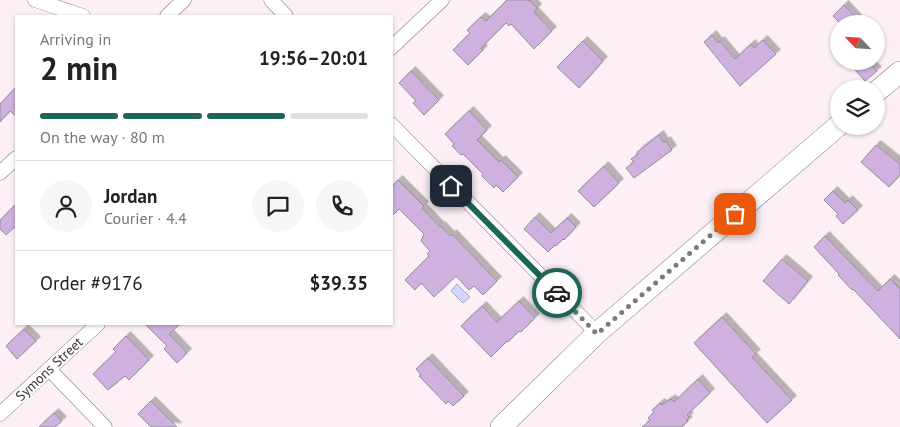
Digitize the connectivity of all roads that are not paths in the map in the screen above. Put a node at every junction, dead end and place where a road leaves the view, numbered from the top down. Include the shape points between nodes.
1 (35, 0) edge
2 (184, 0) edge
3 (271, 0) edge
4 (442, 0) edge
5 (80, 15) edge
6 (168, 15) edge
7 (285, 15) edge
8 (393, 46) edge
9 (900, 72) edge
10 (885, 84) edge
11 (393, 126) edge
12 (830, 133) edge
13 (15, 159) edge
14 (0, 173) edge
15 (97, 325) edge
16 (597, 334) junction
17 (49, 369) junction
18 (0, 414) edge
19 (105, 427) edge
20 (500, 427) edge

1 - 5 street
2 - 6 street
3 - 7 street
4 - 8 street
9 - 10 main road
11 - 16 street
12 - 16 main road
13 - 14 street
15 - 17 street, Symons Street
16 - 20 main road
17 - 18 street, Symons Street
17 - 19 street

